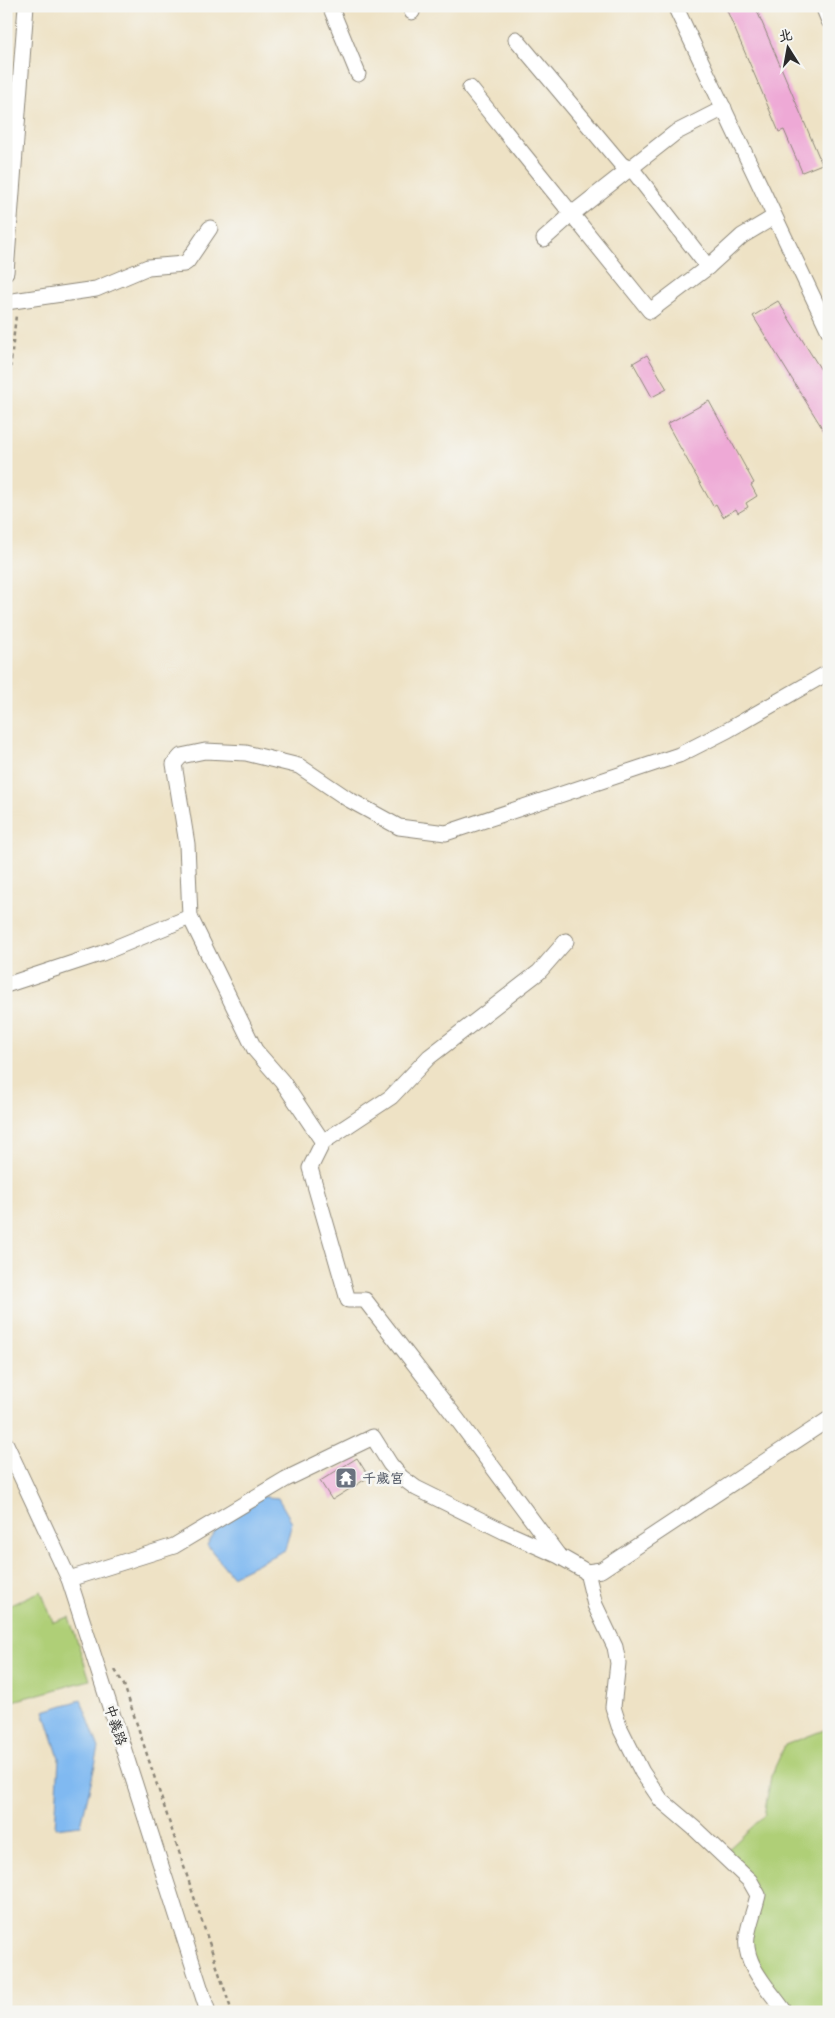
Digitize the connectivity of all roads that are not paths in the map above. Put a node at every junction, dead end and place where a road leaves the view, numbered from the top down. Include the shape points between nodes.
1 (26, 6) edge
2 (330, 6) edge
3 (675, 6) edge
4 (823, 6) edge
5 (829, 20) edge
6 (516, 39) dead end
7 (358, 74) dead end
8 (470, 88) dead end
9 (724, 108) junction
10 (628, 170) junction
11 (572, 214) junction
12 (774, 217) junction
13 (210, 228) dead end
14 (544, 239) dead end
15 (708, 267) junction
16 (6, 272) edge
17 (6, 302) edge
18 (829, 331) edge
19 (829, 672) edge
20 (190, 917) junction
21 (566, 941) dead end
22 (6, 984) edge
23 (323, 1142) junction
24 (829, 1419) edge
25 (6, 1444) edge
26 (559, 1556) junction
27 (587, 1572) junction
28 (69, 1579) junction
29 (208, 2012) edge
30 (785, 2012) edge

1 - 16 street
2 - 7 street
3 - 9 street
4 - 5 street
6 - 10 street
8 - 11 street
9 - 10 street via 674,133
9 - 12 street
10 - 11 street
10 - 15 street via 635,173
11 - 14 street
11 - 15 street via 650,311
12 - 15 street via 742,236
12 - 18 street
13 - 17 street via 184,264 148,267 96,289
19 - 20 street via 679,754 446,833 399,827 298,766 246,753 205,751 181,756 174,764 187,844
20 - 22 street via 100,954
20 - 23 street via 255,1050 282,1081
21 - 23 street via 540,972 430,1057 392,1098
23 - 26 street via 310,1168 348,1300 365,1300
24 - 27 street via 601,1570
25 - 28 street, 中義路
26 - 27 street
26 - 28 street via 416,1488 390,1464 373,1437 286,1479 174,1546
27 - 30 street via 595,1605 615,1647 618,1663 613,1707 619,1726 642,1772 661,1800 750,1881 758,1895 747,1938 750,1956 761,1982
28 - 29 street, 中義路

